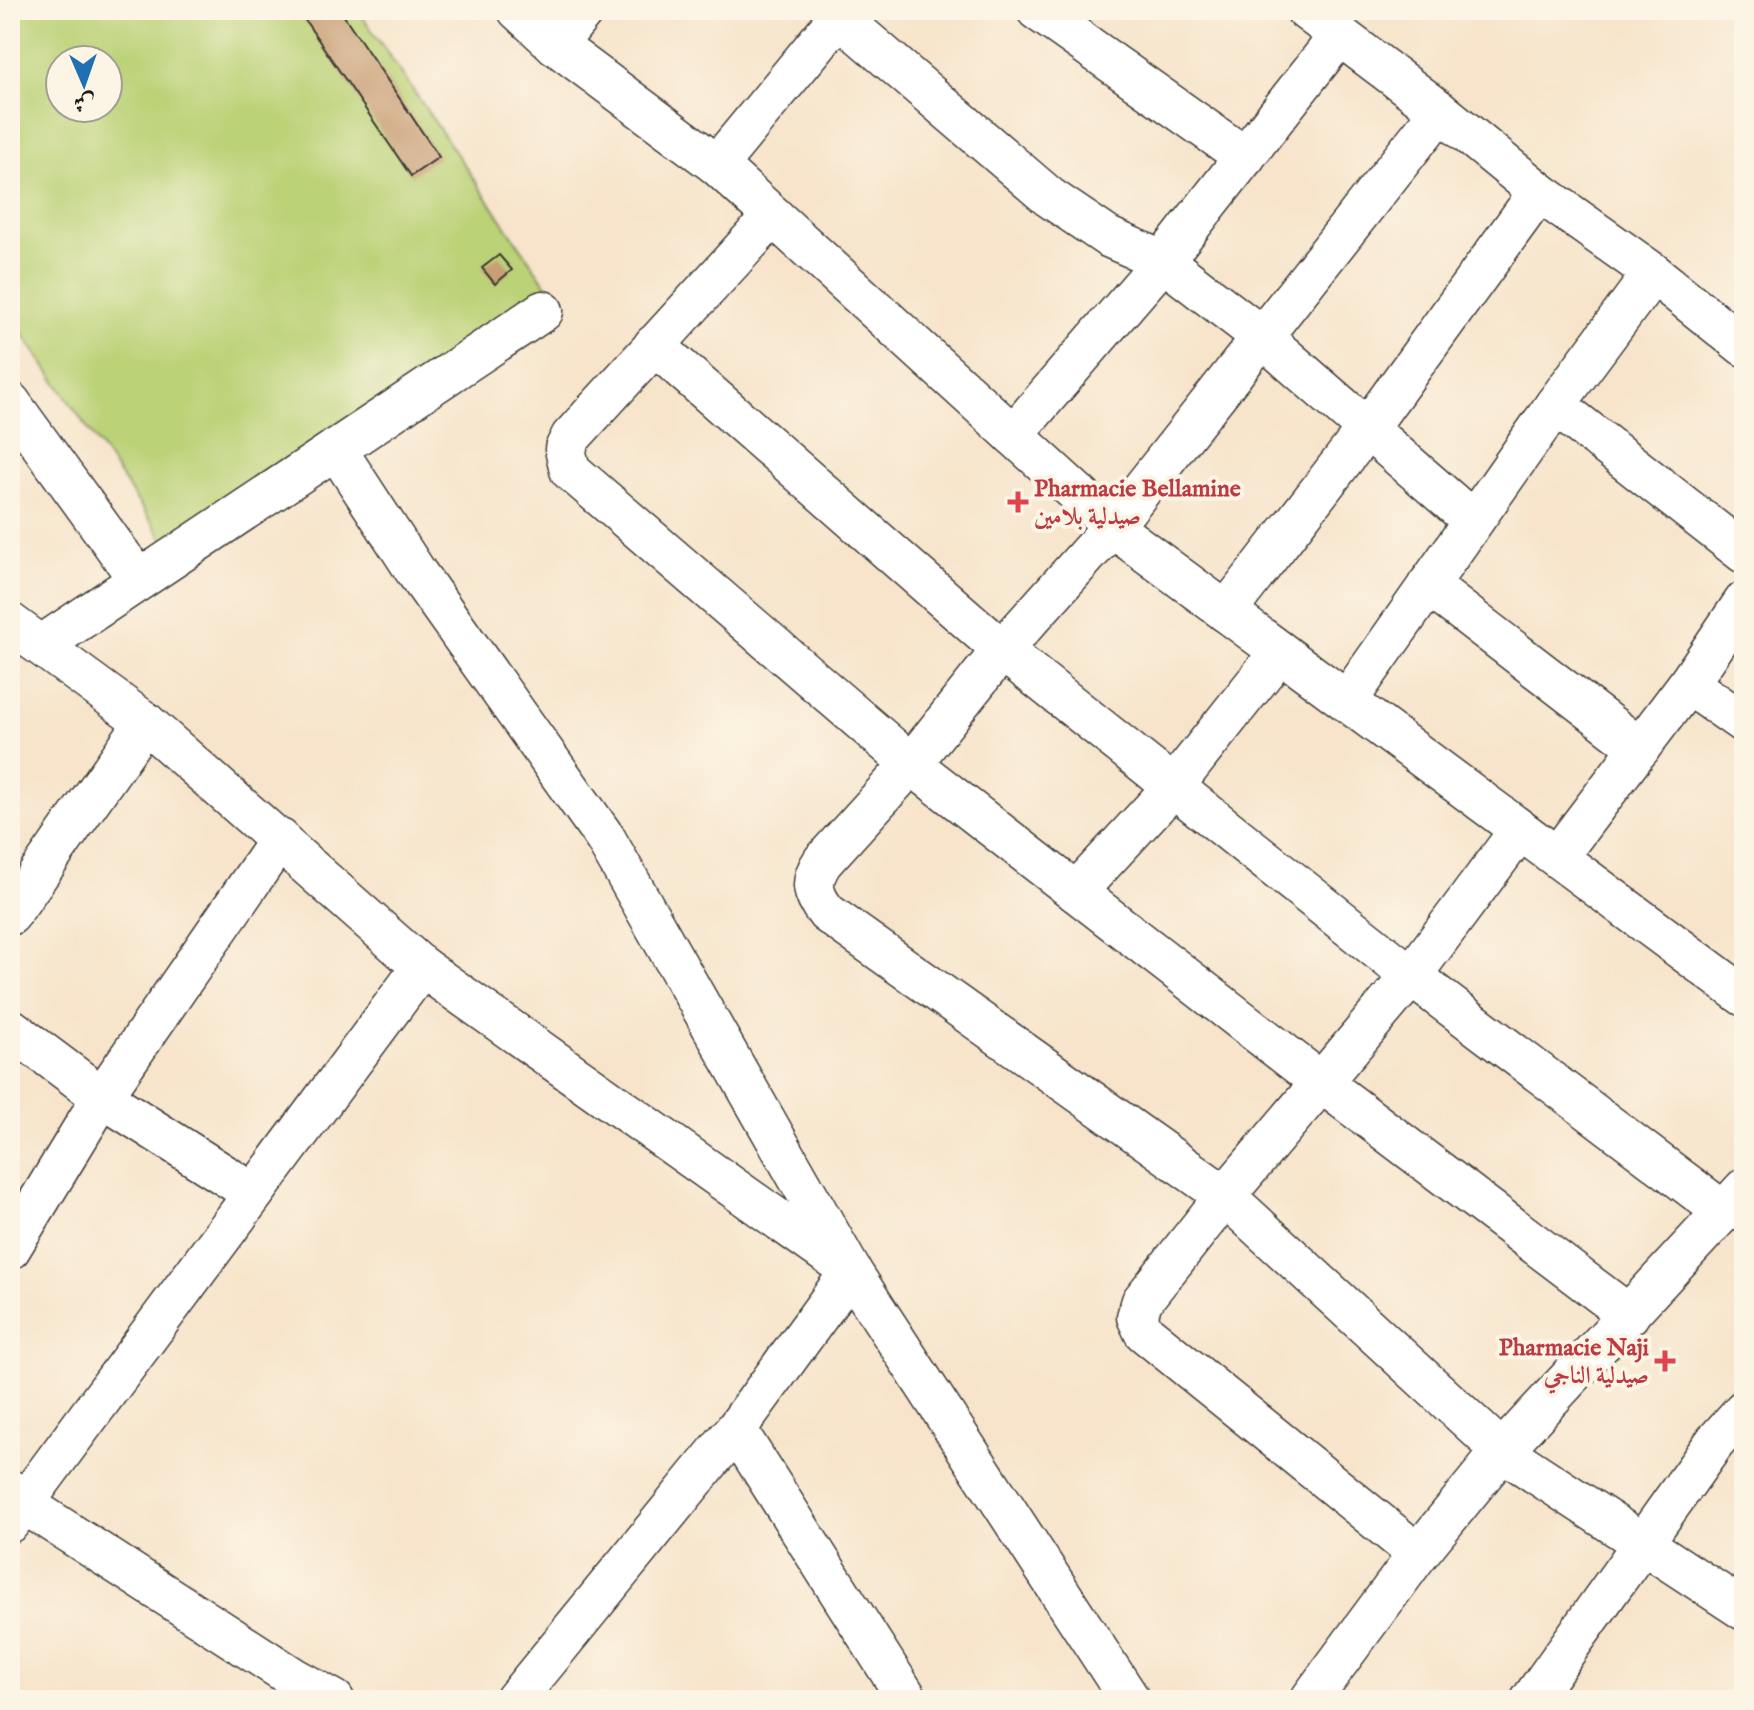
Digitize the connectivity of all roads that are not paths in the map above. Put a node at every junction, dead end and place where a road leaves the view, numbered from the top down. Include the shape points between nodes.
1 (518, 10) edge
2 (584, 10) edge
3 (1037, 10) edge
4 (1306, 10) edge
5 (834, 14) edge
6 (1340, 35) junction
7 (556, 45) junction
8 (1440, 111) junction
9 (1245, 157) junction
10 (717, 165) junction
11 (1539, 192) junction
12 (773, 216) junction
13 (1163, 261) junction
14 (1653, 273) junction
15 (543, 311) dead end
16 (1262, 337) junction
17 (654, 345) junction
18 (1744, 346) edge
19 (10, 402) edge
20 (1555, 405) junction
21 (1367, 429) junction
22 (1013, 435) junction
23 (336, 449) junction
24 (1473, 521) junction
25 (1113, 526) junction
26 (1744, 553) edge
27 (139, 580) junction
28 (1428, 585) junction
29 (1744, 602) edge
30 (1226, 612) junction
31 (26, 634) edge
32 (1002, 650) junction
33 (1280, 652) junction
34 (1688, 684) junction
35 (1347, 701) junction
36 (145, 722) junction
37 (1744, 723) edge
38 (1640, 748) junction
39 (911, 764) junction
40 (1173, 787) junction
41 (1520, 830) junction
42 (280, 839) junction
43 (1557, 857) junction
44 (22, 869) edge
45 (1076, 892) junction
46 (10, 915) edge
47 (422, 967) junction
48 (1411, 976) junction
49 (1744, 996) edge
50 (10, 1028) edge
51 (1322, 1083) junction
52 (102, 1097) junction
53 (251, 1192) junction
54 (1225, 1196) junction
55 (1734, 1200) edge
56 (10, 1249) edge
57 (851, 1271) junction
58 (1629, 1315) junction
59 (1744, 1410) edge
60 (736, 1429) junction
61 (1502, 1451) junction
62 (1729, 1452) edge
63 (14, 1505) edge
64 (1643, 1543) junction
65 (1418, 1554) junction
66 (1744, 1610) edge
67 (334, 1700) edge
68 (515, 1700) edge
69 (908, 1700) edge
70 (1130, 1700) edge
71 (1310, 1700) edge
72 (1531, 1700) edge

1 - 7 street
2 - 7 street
3 - 9 street
4 - 6 street
5 - 10 street
5 - 13 street via 1049,197 1108,237
6 - 8 street
6 - 9 street
7 - 10 street
8 - 11 street
8 - 16 street
9 - 13 street
10 - 12 street
11 - 14 street
11 - 21 street
12 - 17 street
12 - 22 street
13 - 16 street
13 - 22 street
14 - 18 street
14 - 20 street
15 - 23 street
16 - 21 street
16 - 25 street
17 - 32 street
17 - 39 street via 571,437 565,449 570,470
19 - 27 street
20 - 24 street
20 - 26 street
21 - 24 street
21 - 30 street
22 - 25 street
23 - 27 street
23 - 57 street via 416,572 605,838
24 - 28 street
25 - 30 street
25 - 32 street
27 - 31 street
28 - 35 street
28 - 38 street
29 - 34 street
30 - 33 street
31 - 36 street
32 - 39 street
32 - 40 street
33 - 35 street
33 - 40 street
34 - 37 street
34 - 38 street
35 - 41 street
36 - 42 street
36 - 44 street
38 - 43 street
39 - 45 street
39 - 54 street via 815,872 815,899 827,913
40 - 45 street
40 - 48 street
41 - 43 street
41 - 48 street
42 - 47 street
42 - 52 street
43 - 49 street
44 - 46 street
45 - 51 street
47 - 53 street
47 - 57 street
48 - 51 street
48 - 55 street
50 - 52 street
51 - 54 street
51 - 58 street
52 - 53 street
52 - 56 street
53 - 63 street
54 - 61 street
54 - 65 street via 1142,1301 1138,1325
55 - 58 street
57 - 60 street
57 - 70 street
58 - 61 street
59 - 62 street
60 - 68 street
60 - 69 street
61 - 64 street
61 - 65 street
62 - 64 street
63 - 67 street
64 - 66 street
64 - 72 street
65 - 71 street

